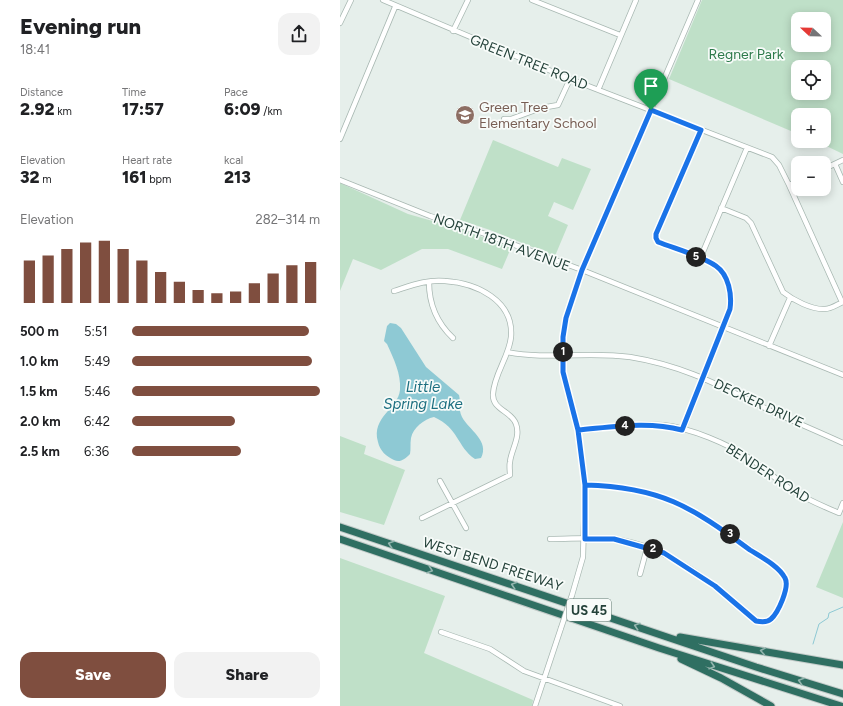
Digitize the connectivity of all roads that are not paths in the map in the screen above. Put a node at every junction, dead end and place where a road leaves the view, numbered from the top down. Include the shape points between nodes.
1 (351, 0) edge
2 (383, 0) edge
3 (468, 0) edge
4 (532, 0) edge
5 (636, 0) edge
6 (698, 0) edge
7 (395, 6) junction
8 (340, 23) edge
9 (454, 31) junction
10 (620, 35) junction
11 (570, 79) junction
12 (598, 90) junction
13 (651, 110) junction
14 (504, 119) dead end
15 (701, 130) junction
16 (340, 139) edge
17 (747, 148) junction
18 (843, 160) edge
19 (835, 164) junction
20 (831, 166) edge
21 (340, 180) edge
22 (843, 182) edge
23 (789, 185) joint
24 (722, 208) junction
25 (700, 259) junction
26 (582, 270) junction
27 (429, 282) junction
28 (394, 291) dead end
29 (790, 298) junction
30 (842, 302) edge
31 (723, 327) junction
32 (453, 338) dead end
33 (769, 346) junction
34 (507, 352) junction
35 (562, 356) junction
36 (843, 375) edge
37 (704, 378) junction
38 (578, 430) junction
39 (682, 430) junction
40 (843, 443) edge
41 (440, 481) dead end
42 (585, 485) junction
43 (452, 503) junction
44 (843, 503) edge
45 (422, 518) dead end
46 (340, 527) edge
47 (466, 528) dead end
48 (340, 539) edge
49 (550, 539) dead end
50 (585, 539) junction
51 (647, 548) junction
52 (640, 574) dead end
53 (441, 632) dead end
54 (660, 634) junction
55 (659, 648) junction
56 (843, 665) edge
57 (544, 678) junction
58 (840, 693) edge
59 (837, 705) edge
60 (535, 706) edge
61 (620, 706) edge
62 (771, 706) edge

1 - 8 street
2 - 7 street, GREEN TREE ROAD
3 - 9 street
4 - 10 street
5 - 10 street
6 - 13 street
7 - 9 street, GREEN TREE ROAD
7 - 16 street
9 - 11 street, GREEN TREE ROAD
10 - 12 street
11 - 12 street, GREEN TREE ROAD
11 - 14 street via 558,105 541,108 511,120
12 - 13 street, GREEN TREE ROAD
13 - 15 street, GREEN TREE ROAD
13 - 26 street
15 - 17 street, GREEN TREE ROAD
15 - 25 street via 656,234 658,242
17 - 23 street, GREEN TREE ROAD via 772,157
17 - 24 street
18 - 19 street
19 - 20 street
19 - 22 street
21 - 26 street, NORTH 18TH AVENUE via 430,216
23 - 30 street, GREEN TREE ROAD
24 - 25 street
24 - 29 street via 746,218 751,223 777,284
25 - 31 street via 718,267 729,286 732,297
26 - 31 street, NORTH 18TH AVENUE
26 - 35 street via 566,318
27 - 28 street
27 - 32 street via 429,298 434,311
27 - 34 street via 444,280 473,286 500,303 507,313 511,326
29 - 30 street via 826,310
29 - 33 street
31 - 33 street, NORTH 18TH AVENUE
31 - 37 street
33 - 36 street, NORTH 18TH AVENUE
34 - 35 street, DECKER DRIVE via 526,356
34 - 43 street via 494,383 492,396 497,407 516,423 517,434 509,463 510,475
35 - 37 street, DECKER DRIVE via 600,354 631,357 673,367
35 - 38 street via 563,372
37 - 39 street
37 - 40 street, DECKER DRIVE
38 - 39 street, BENDER ROAD via 632,425 664,426
38 - 42 street
39 - 44 street, BENDER ROAD via 718,441 750,459 791,490 809,500 839,513
41 - 43 street
42 - 50 street
42 - 51 street via 640,490 687,506 715,523 776,568 785,578 787,587 770,621 756,621 715,586 664,553
43 - 45 street
43 - 47 street
54 -> 46 highway, WEST BEND FREEWAY / US 45
48 -> 55 highway, WEST BEND FREEWAY / US 45
49 - 50 street
50 - 51 street via 614,539
50 - 57 street, bridge via 583,557 572,595
51 - 52 street
53 - 57 street via 490,649 524,671
56 -> 54 highway
58 -> 54 highway, WEST BEND FREEWAY / US 45
55 -> 59 highway, WEST BEND FREEWAY / US 45
55 - 62 highway
57 - 60 street
57 - 61 street

